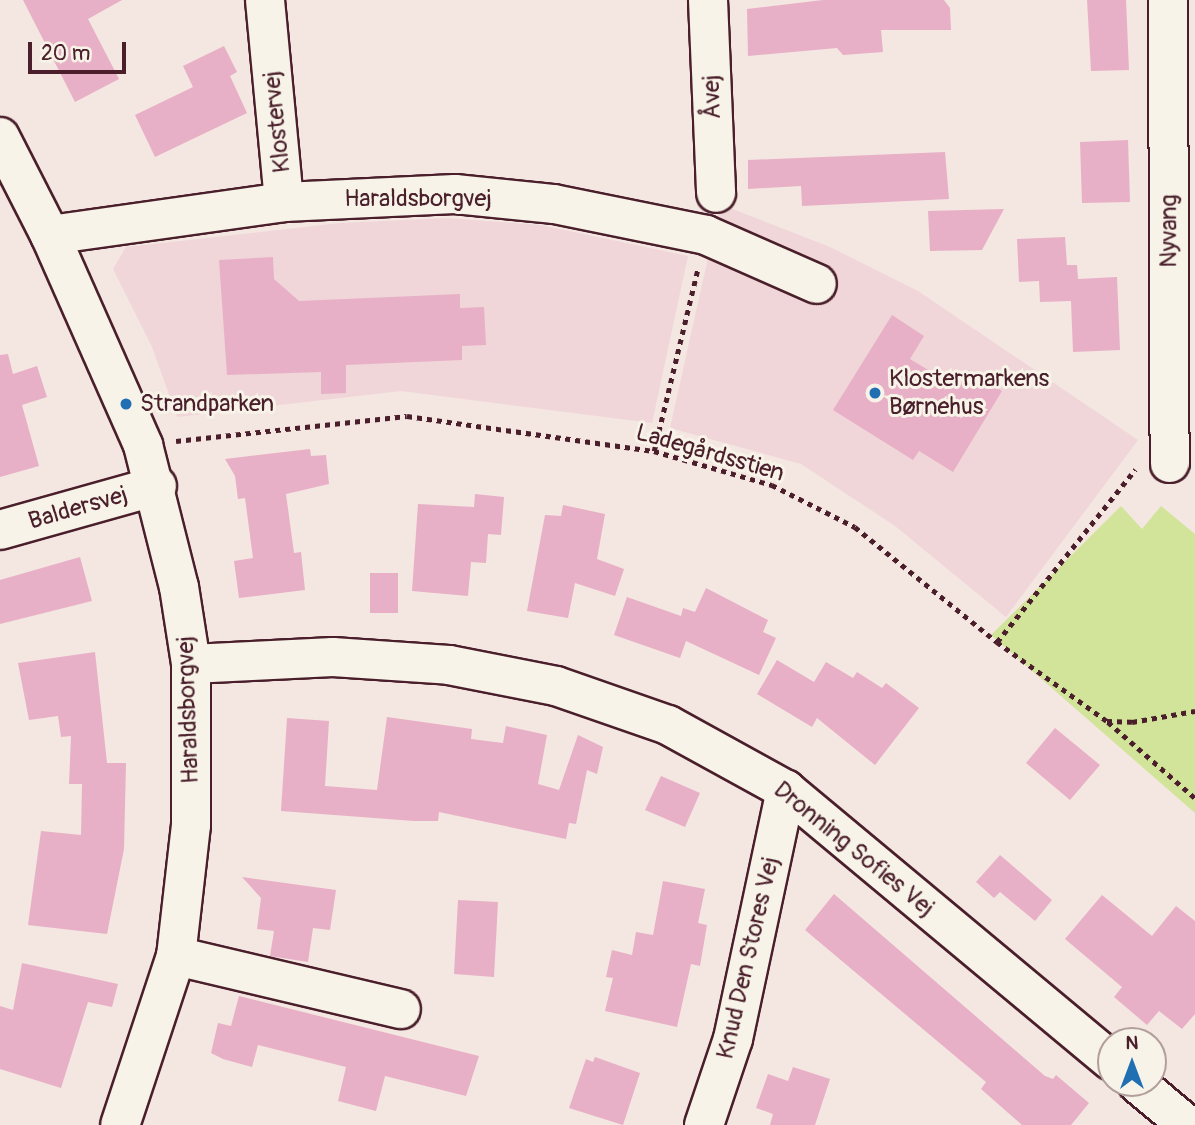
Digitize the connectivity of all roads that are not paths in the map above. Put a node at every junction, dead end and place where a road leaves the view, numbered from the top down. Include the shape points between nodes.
1 (265, 0) edge
2 (708, 0) edge
3 (1168, 0) edge
4 (0, 137) edge
5 (716, 193) dead end
6 (285, 202) junction
7 (50, 235) junction
8 (817, 284) dead end
9 (1170, 452) road end
10 (157, 486) junction
11 (0, 530) edge
12 (191, 664) junction
13 (786, 790) junction
14 (176, 956) junction
15 (401, 1009) dead end
16 (1097, 1049) edge
17 (1154, 1097) edge
18 (120, 1125) edge
19 (704, 1125) edge
20 (1187, 1125) edge

1 - 6 street, Klostervej
2 - 5 street, Åvej
3 - 9 street, Nyvang
4 - 7 street, Haraldsborgvej
6 - 7 street, Haraldsborgvej
6 - 8 street, Haraldsborgvej via 455,194 554,204 706,235
7 - 10 street, Haraldsborgvej
10 - 11 street, Baldersvej
10 - 12 street, Haraldsborgvej
12 - 13 street, Dronning Sofies Vej via 333,657 449,665 556,686 668,726
12 - 14 street, Haraldsborgvej via 191,825
13 - 16 street, Dronning Sofies Vej
13 - 19 street, Knud Den Stores Vej via 733,1039
14 - 15 street
14 - 18 street, Haraldsborgvej
17 - 20 street

